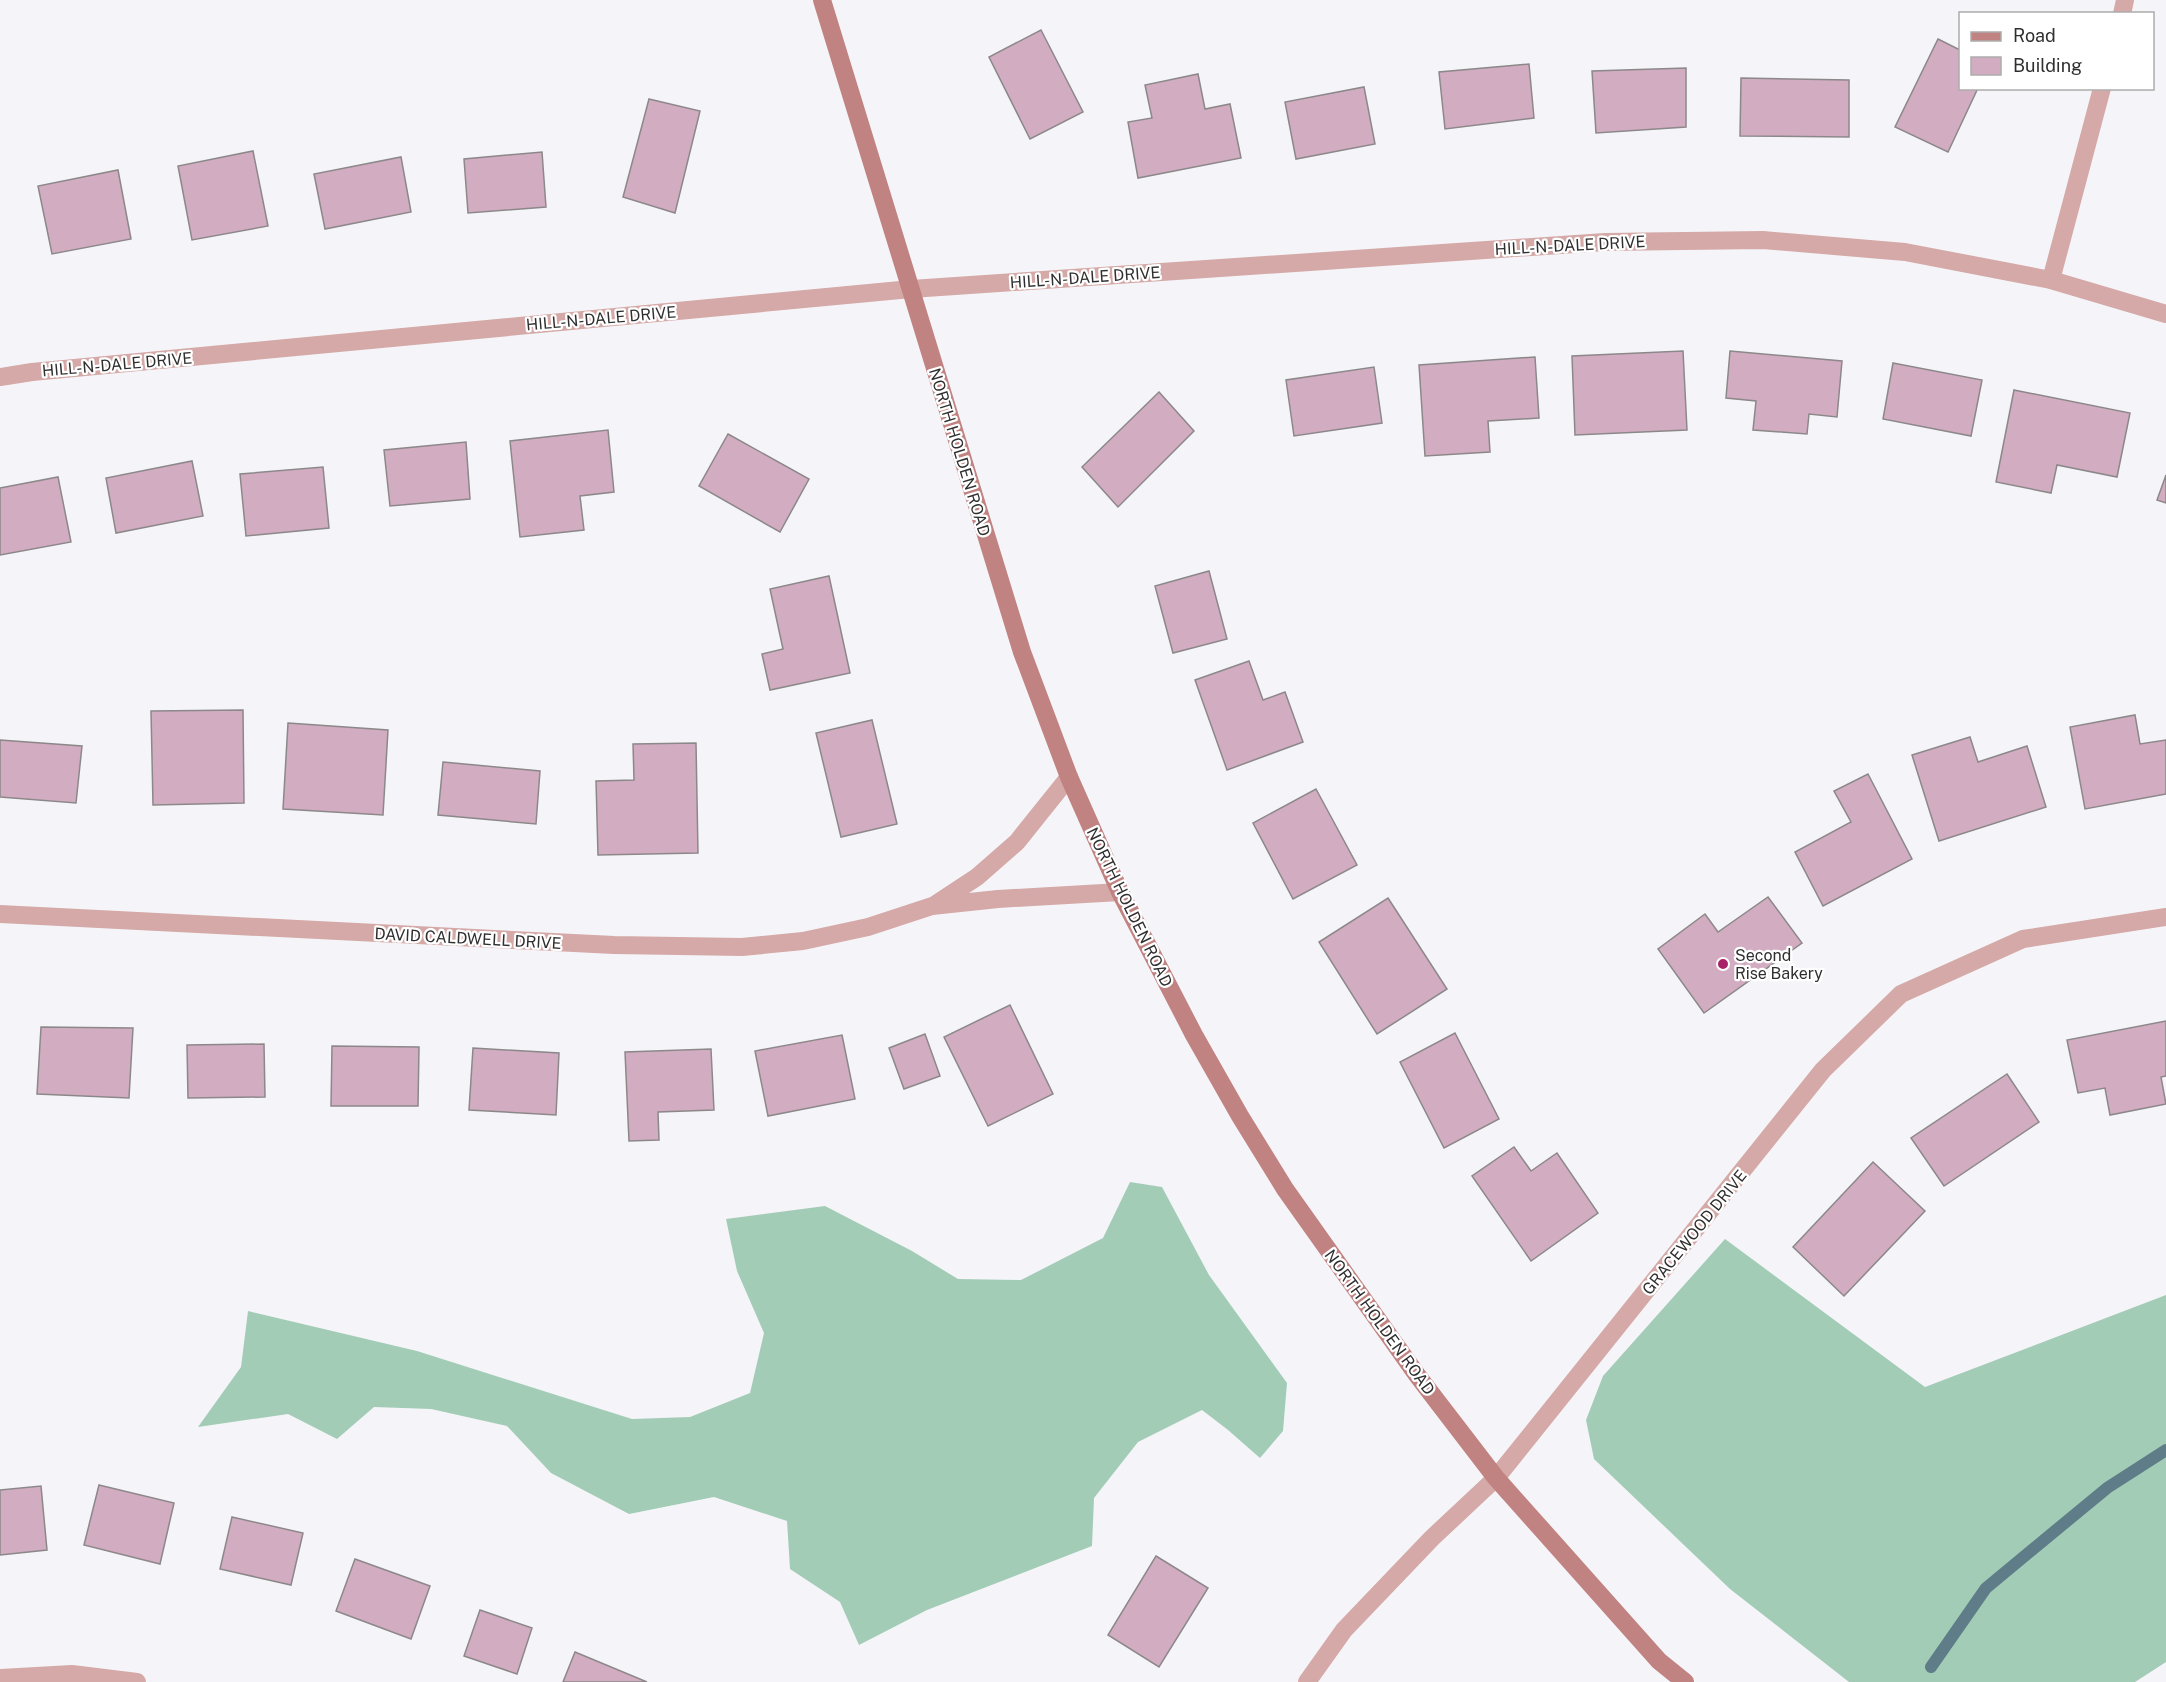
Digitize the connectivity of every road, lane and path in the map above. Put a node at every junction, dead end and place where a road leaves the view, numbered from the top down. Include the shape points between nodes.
1 (822, 0) edge
2 (2101, 90) edge
3 (2051, 280) junction
4 (911, 289) junction
5 (2166, 314) edge
6 (0, 377) edge
7 (1069, 777) junction
8 (1120, 892) junction
9 (932, 906) junction
10 (0, 914) edge
11 (2166, 917) edge
12 (1496, 1478) junction
13 (0, 1678) edge
14 (137, 1682) edge
15 (1307, 1682) edge
16 (1685, 1682) edge

1 - 4 main road, NORTH HOLDEN ROAD
2 - 3 street
3 - 4 street, HILL-N-DALE DRIVE via 1905,252 1752,240 1605,242
3 - 5 street, HILL-N-DALE DRIVE
4 - 6 street, HILL-N-DALE DRIVE
4 - 7 main road, NORTH HOLDEN ROAD via 1022,652
7 - 8 main road, NORTH HOLDEN ROAD
7 - 9 street, DAVID CALDWELL DRIVE via 1017,842 977,877
8 - 9 street, DAVID CALDWELL DRIVE
8 - 12 main road, NORTH HOLDEN ROAD via 1239,1116 1285,1189
9 - 10 street, DAVID CALDWELL DRIVE via 814,939 742,947 614,945
11 - 12 street, GRACEWOOD DRIVE via 2023,939 1901,994 1823,1070
12 - 15 street, GRACEWOOD DRIVE via 1344,1630
12 - 16 main road, NORTH HOLDEN ROAD via 1659,1661
13 - 14 street via 72,1674

